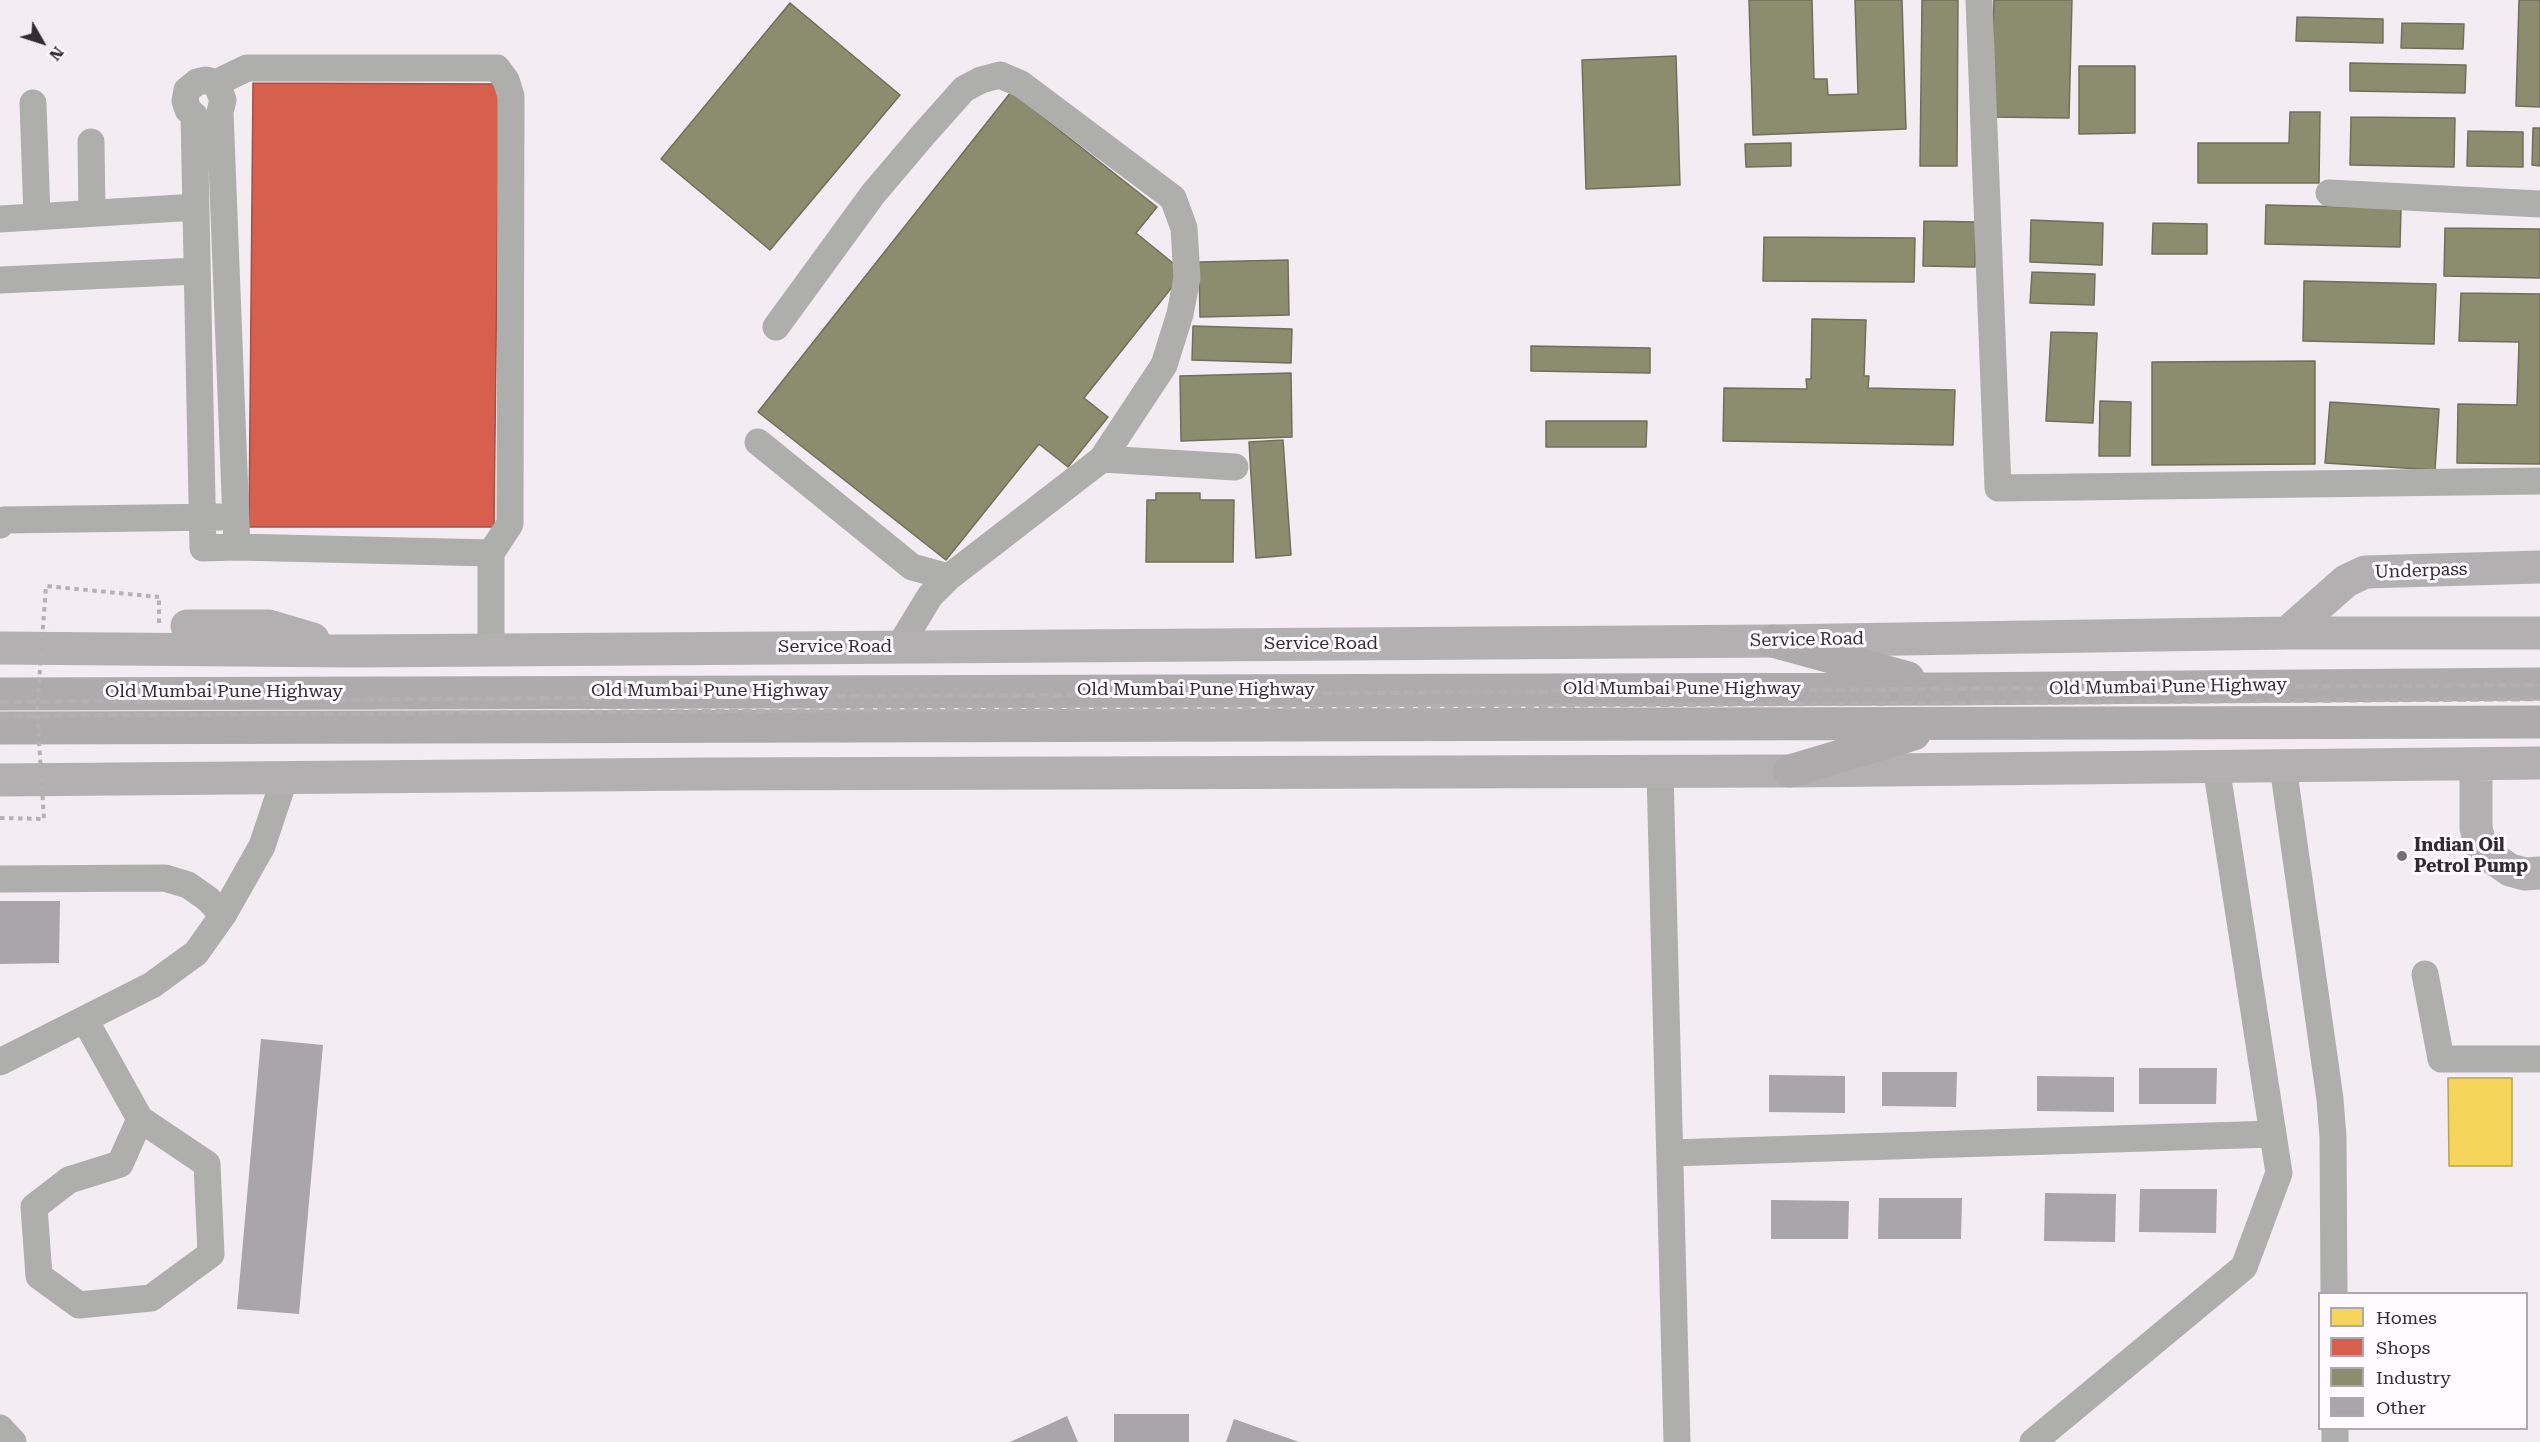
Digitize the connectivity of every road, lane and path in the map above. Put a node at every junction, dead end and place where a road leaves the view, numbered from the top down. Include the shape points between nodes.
1 (1979, 0) edge
2 (216, 83) junction
3 (33, 103) dead end
4 (91, 142) dead end
5 (2329, 193) dead end
6 (2540, 204) edge
7 (196, 207) junction
8 (92, 213) junction
9 (37, 217) junction
10 (0, 219) edge
11 (197, 271) junction
12 (0, 280) edge
13 (776, 327) dead end
14 (758, 442) dead end
15 (1102, 459) junction
16 (1235, 466) dead end
17 (2540, 481) edge
18 (236, 515) junction
19 (203, 519) junction
20 (0, 525) edge
21 (237, 547) junction
22 (491, 553) junction
23 (2540, 567) edge
24 (949, 577) junction
25 (159, 612) junction
26 (0, 627) edge
27 (2287, 633) junction
28 (2540, 633) edge
29 (1773, 641) junction
30 (899, 647) junction
31 (0, 648) edge
32 (491, 650) junction
33 (355, 651) junction
34 (2540, 684) edge
35 (1947, 688) junction
36 (0, 694) edge
37 (2540, 722) edge
38 (1951, 724) junction
39 (0, 728) edge
40 (2540, 763) edge
41 (2476, 764) junction
42 (2283, 765) junction
43 (2216, 766) junction
44 (1660, 771) junction
45 (1790, 771) junction
46 (285, 777) junction
47 (0, 780) edge
48 (0, 818) edge
49 (2540, 873) edge
50 (0, 879) edge
51 (223, 915) junction
52 (2425, 974) dead end
53 (85, 1020) junction
54 (2540, 1059) edge
55 (0, 1062) edge
56 (141, 1119) junction
57 (2273, 1134) junction
58 (1671, 1153) junction
59 (2334, 1292) edge
60 (0, 1428) edge
61 (13, 1442) edge
62 (1677, 1442) edge
63 (2033, 1442) edge

1 - 17 street via 1998,488
2 - 7 street via 197,82 188,90 185,101 194,115
2 - 18 street via 223,100 220,112
2 - 22 street via 247,68 497,68 506,80 511,96 510,524
3 - 9 street
4 - 8 street
5 - 6 street
7 - 8 street
7 - 11 street
8 - 9 street
9 - 10 street
11 - 12 street
11 - 19 street
13 - 15 street via 873,194 923,135 964,89 1000,75 1021,84 1173,198 1184,228 1187,278 1164,365
14 - 24 street via 912,567
15 - 16 street
15 - 24 street
18 - 19 street
18 - 21 street
19 - 20 street via 4,520
19 - 21 street via 203,548
21 - 22 street
22 - 32 street
23 - 27 main road, Underpass via 2365,572 2346,581
24 - 30 street via 930,596
25 - 26 main road
25 - 33 main road via 269,626
25 - 48 path, bridge via 46,586 37,710 44,819
27 - 28 main road, Service Road
27 - 29 main road, Service Road
29 - 30 main road, Service Road
29 - 35 highway
30 - 32 main road, Service Road
31 - 33 main road, Service Road
32 - 33 main road, Service Road
34 - 35 highway, Old Mumbai Pune Highway
35 - 36 highway, Old Mumbai Pune Highway
37 - 38 highway, Old Mumbai Pune Highway
38 - 39 highway, Old Mumbai Pune Highway
38 - 45 highway
40 - 41 main road
41 - 42 main road
41 - 49 main road via 2476,828 2480,844 2510,870
42 - 43 main road
42 - 59 street via 2330,1098
43 - 45 main road
43 - 57 street
44 - 45 main road
44 - 46 main road
44 - 58 street
46 - 47 main road
46 - 51 street via 262,846
50 - 51 street via 165,878 188,885 208,898
51 - 53 street via 196,953 152,985
52 - 54 street via 2441,1059
53 - 55 street
53 - 56 street
56 - 56 street via 207,1164 211,1254 151,1298 79,1305 39,1275 34,1207 69,1180 120,1164
57 - 58 street
57 - 63 street via 2279,1173 2244,1268
58 - 62 street
60 - 61 street

